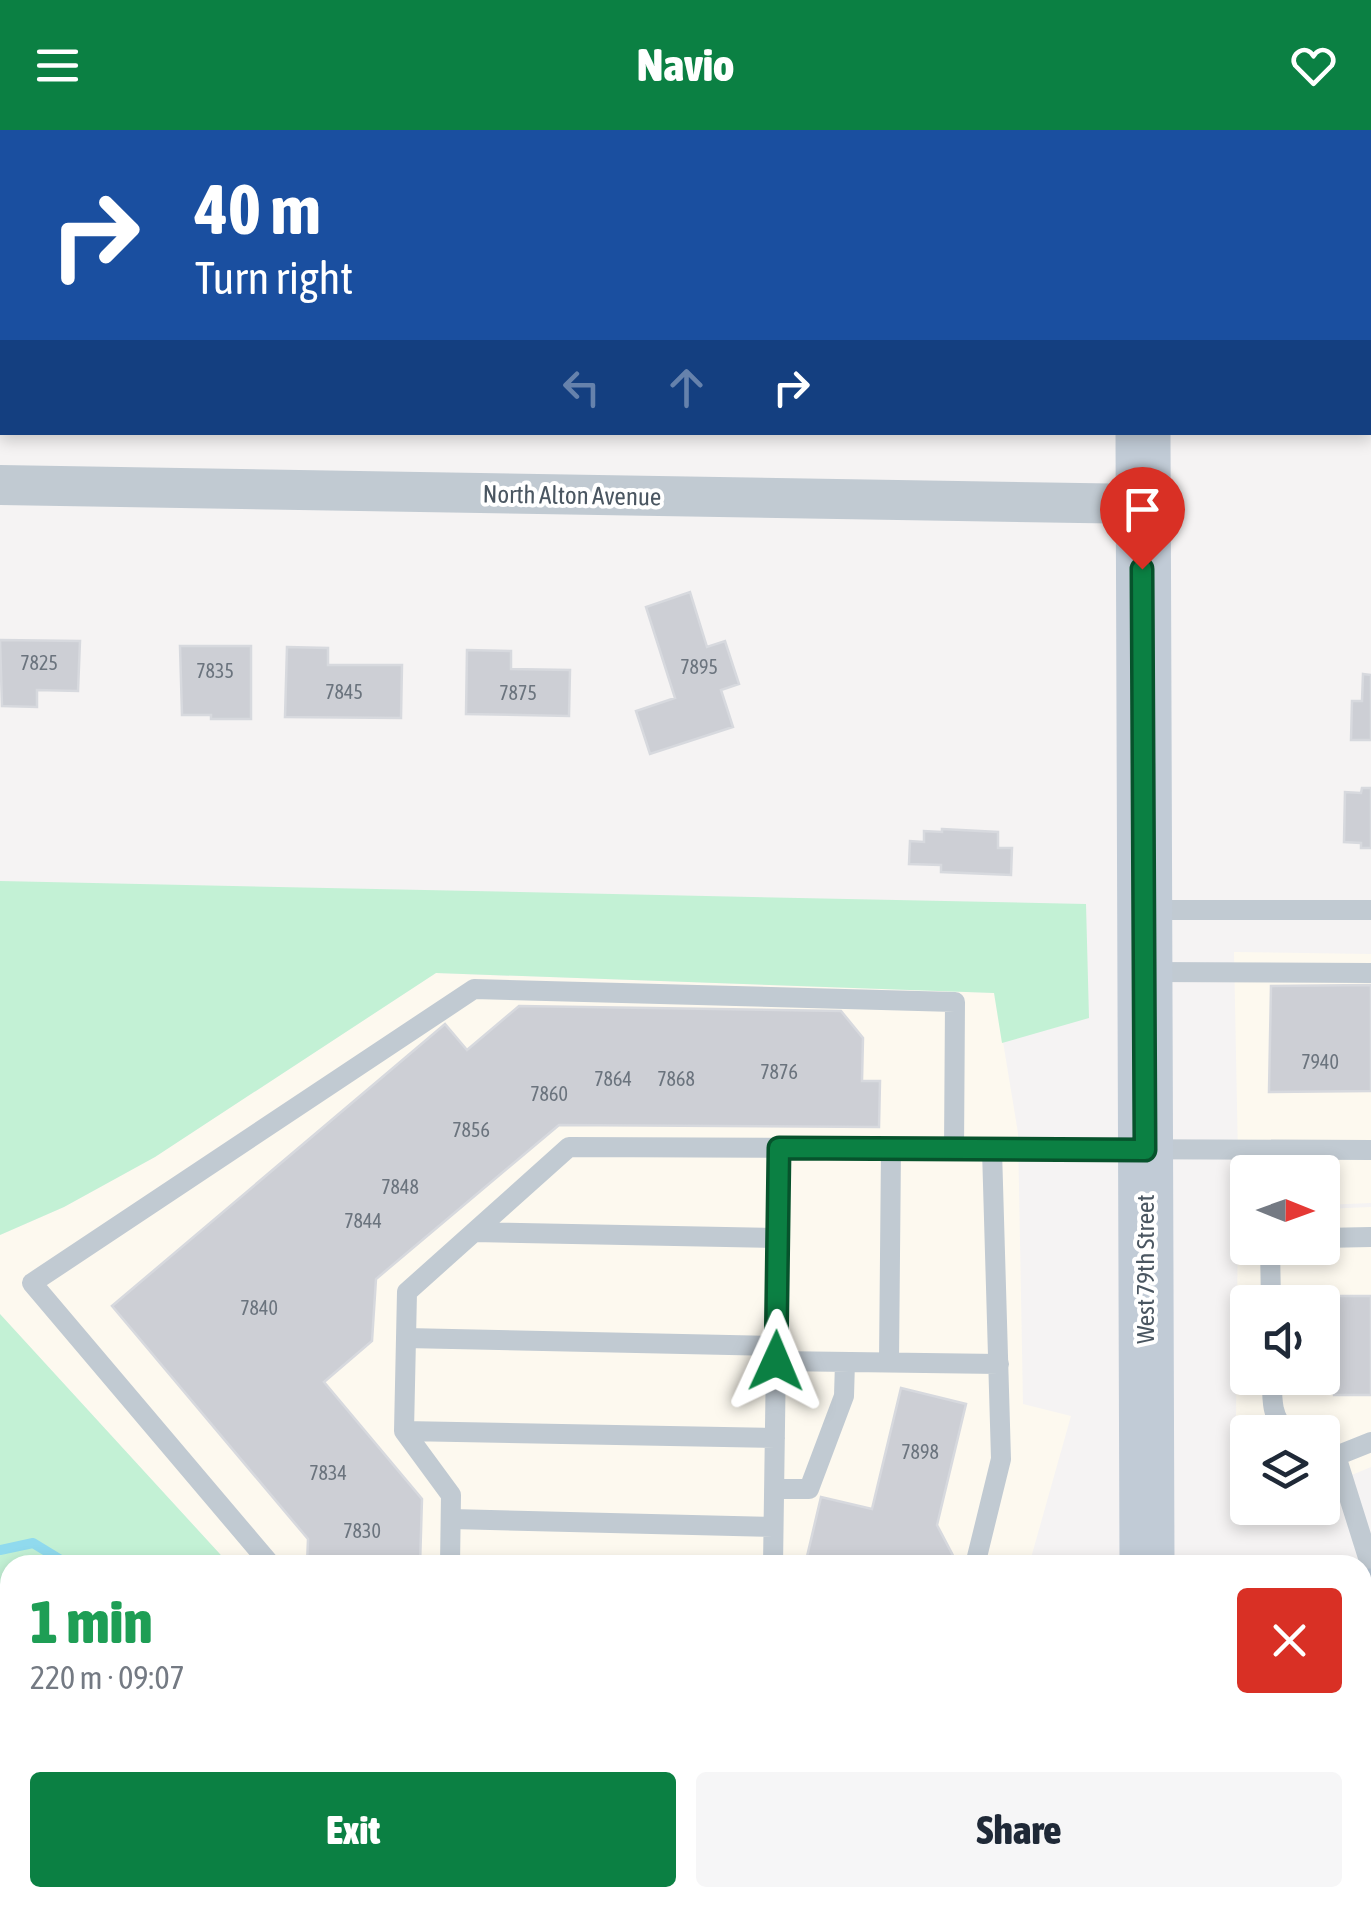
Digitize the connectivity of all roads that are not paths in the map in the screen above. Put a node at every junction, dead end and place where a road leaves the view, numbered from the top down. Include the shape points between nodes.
1 (1143, 435) edge
2 (0, 486) edge
3 (1143, 504) junction
4 (1144, 910) junction
5 (1371, 910) edge
6 (1144, 972) junction
7 (1371, 972) edge
8 (779, 1148) junction
9 (890, 1149) junction
10 (954, 1150) junction
11 (992, 1150) junction
12 (1145, 1150) junction
13 (1268, 1150) junction
14 (1371, 1150) edge
15 (1268, 1155) edge
16 (474, 1232) junction
17 (778, 1238) junction
18 (1340, 1238) edge
19 (1371, 1238) edge
20 (406, 1338) junction
21 (776, 1353) junction
22 (845, 1362) junction
23 (888, 1362) junction
24 (999, 1364) junction
25 (404, 1431) junction
26 (775, 1438) junction
27 (1371, 1442) edge
28 (1340, 1449) edge
29 (1340, 1482) edge
30 (774, 1489) junction
31 (451, 1520) junction
32 (773, 1527) junction
33 (263, 1555) edge
34 (450, 1555) edge
35 (773, 1555) edge
36 (978, 1555) edge
37 (1146, 1555) edge
38 (1367, 1555) edge

1 - 3 main road, West 79th Street
2 - 3 street, North Alton Avenue
3 - 4 main road, West 79th Street
4 - 5 lane
4 - 6 main road, West 79th Street
6 - 7 lane
6 - 12 main road, West 79th Street
8 - 9 lane
8 - 16 lane via 569,1148
8 - 17 lane
9 - 10 lane
9 - 23 lane
10 - 11 lane
10 - 33 lane via 955,1002 474,990 32,1283
11 - 12 lane
11 - 24 lane
12 - 13 lane
12 - 37 main road, West 79th Street
13 - 14 lane
13 - 15 lane
16 - 17 lane
16 - 20 lane via 407,1292
17 - 21 lane
18 - 19 lane
20 - 21 lane
20 - 25 lane
21 - 22 lane
21 - 26 lane
22 - 23 lane
22 - 30 lane via 844,1396 809,1490
23 - 24 lane
24 - 36 lane via 1001,1459
25 - 26 lane
25 - 31 lane via 451,1496
26 - 30 lane
27 - 28 lane
29 - 38 lane
30 - 32 lane
31 - 32 lane
31 - 34 lane
32 - 35 lane

